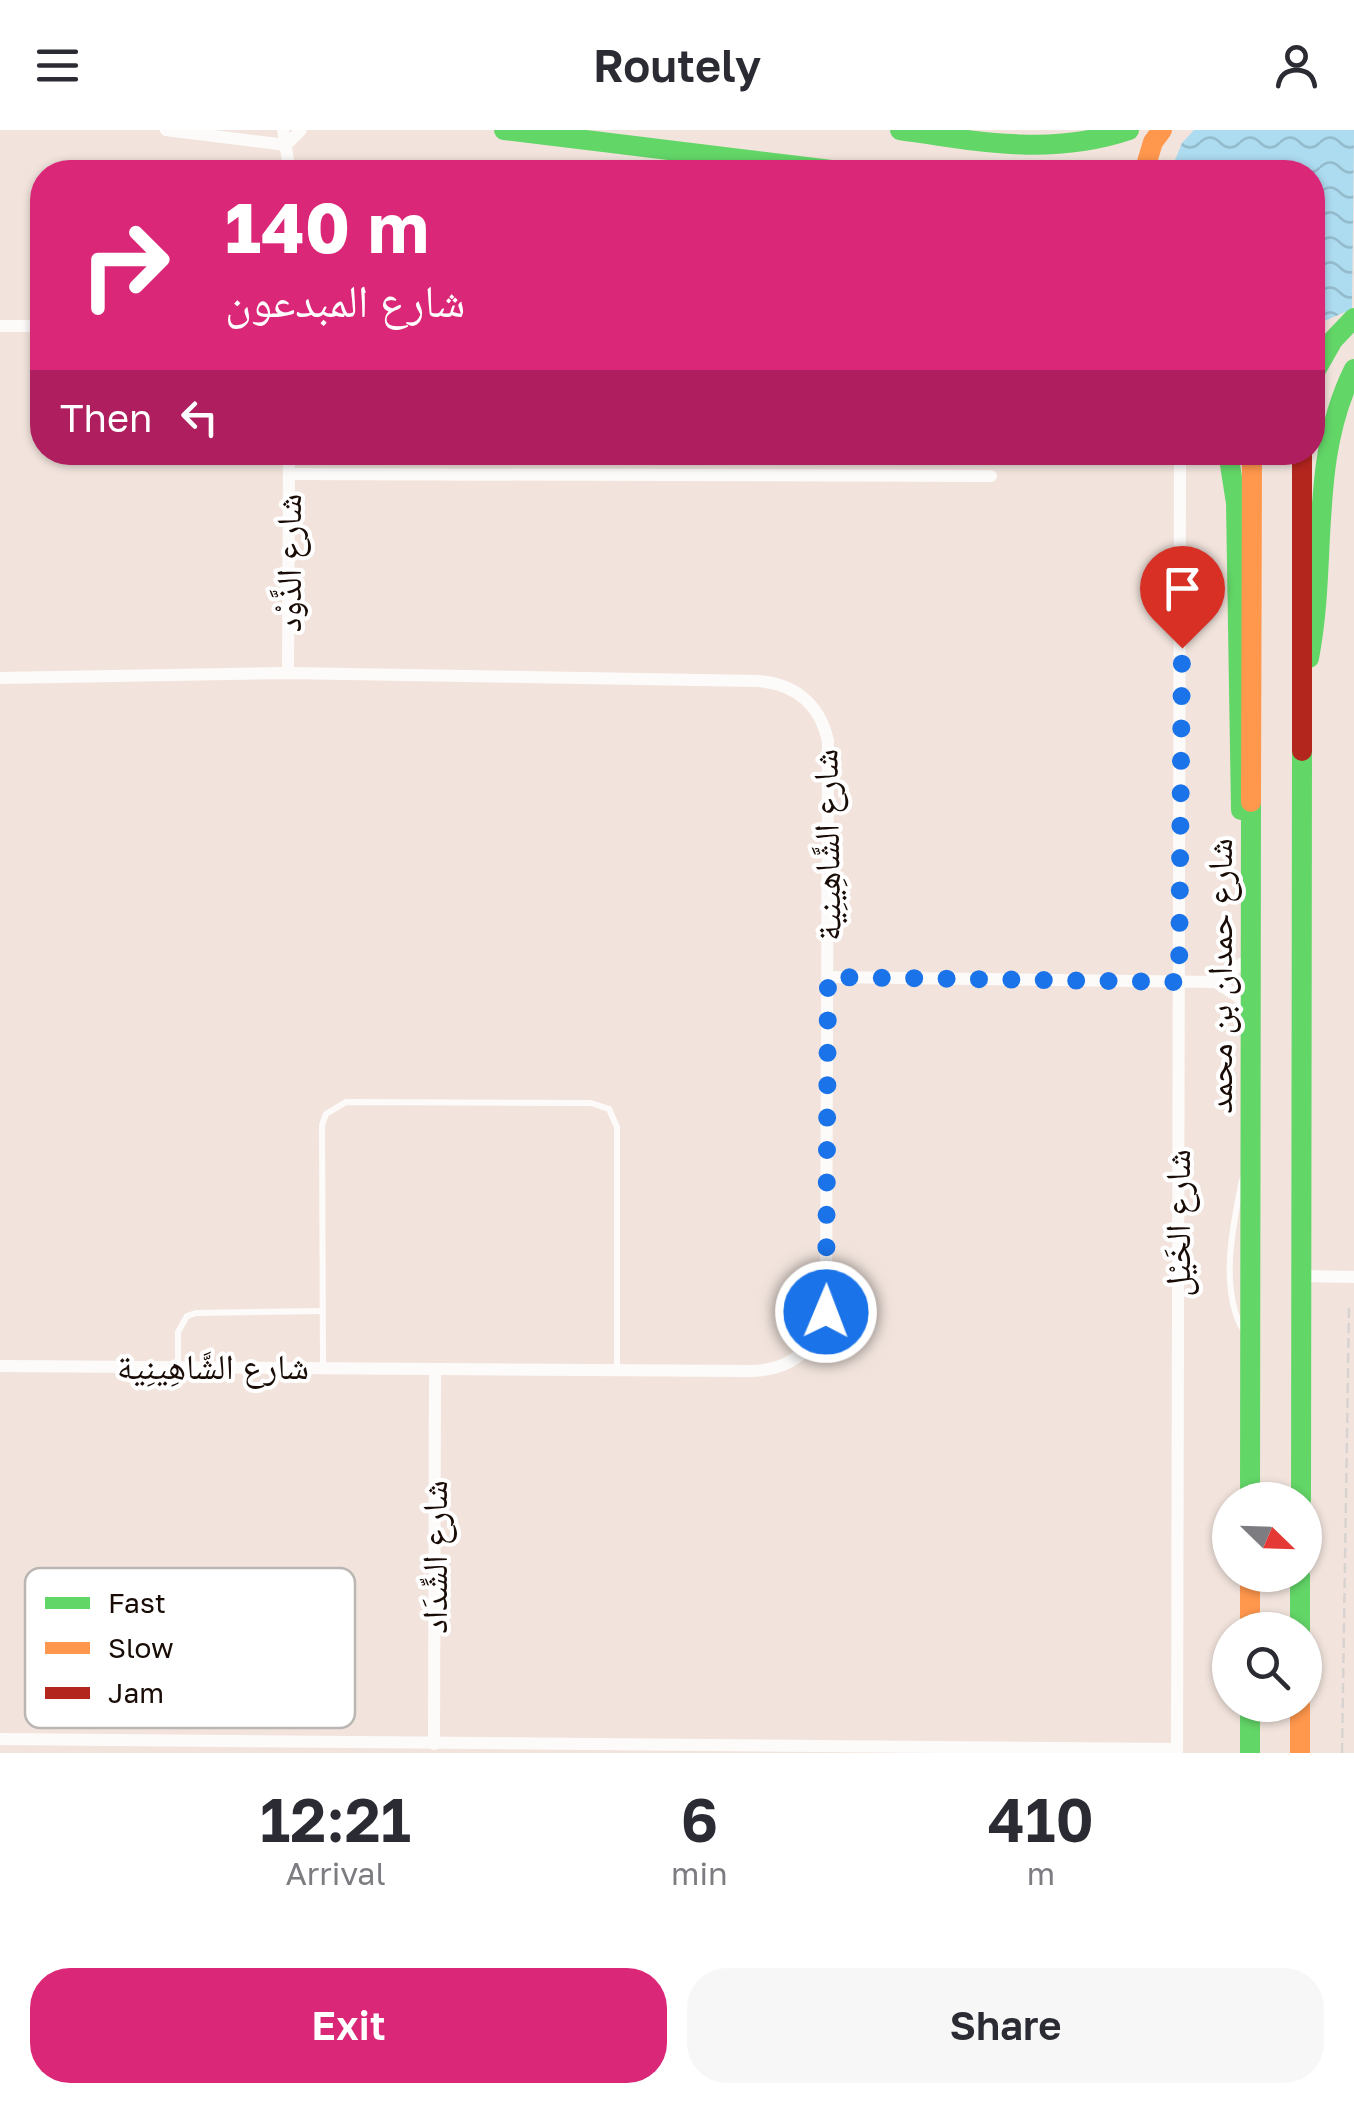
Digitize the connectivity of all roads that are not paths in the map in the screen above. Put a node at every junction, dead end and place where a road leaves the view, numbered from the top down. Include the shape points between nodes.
1 (166, 130) edge
2 (283, 130) edge
3 (301, 130) edge
4 (504, 130) edge
5 (900, 130) edge
6 (1129, 130) edge
7 (1162, 130) edge
8 (286, 145) junction
9 (288, 160) edge
10 (750, 160) edge
11 (1148, 160) edge
12 (1354, 318) edge
13 (0, 326) edge
14 (30, 326) edge
15 (1325, 330) edge
16 (1325, 354) edge
17 (1354, 369) edge
18 (290, 465) edge
19 (1180, 465) edge
20 (1230, 465) edge
21 (1252, 465) edge
22 (1302, 465) edge
23 (290, 474) junction
24 (991, 476) dead end
25 (288, 673) junction
26 (0, 678) edge
27 (1300, 688) junction
28 (1252, 843) junction
29 (1252, 956) junction
30 (828, 977) junction
31 (1179, 982) junction
32 (1216, 982) junction
33 (1252, 1006) junction
34 (1301, 1276) junction
35 (1354, 1277) edge
36 (323, 1311) junction
37 (0, 1366) edge
38 (323, 1366) junction
39 (178, 1369) junction
40 (435, 1370) junction
41 (617, 1370) junction
42 (1250, 1482) edge
43 (1300, 1482) edge
44 (1250, 1722) edge
45 (1300, 1722) edge
46 (0, 1739) edge
47 (434, 1744) junction
48 (664, 1750) edge
49 (1177, 1751) edge
50 (1250, 1753) edge
51 (1300, 1753) edge

1 - 8 street
2 - 8 street
3 - 8 street
4 - 10 main road
5 - 6 main road via 1050,148
7 - 11 main road
8 - 9 street
12 - 15 main road
12 - 16 main road
13 - 14 street
17 - 27 main road via 1328,434 1318,624
18 - 23 street, شارع الذَّوْد
19 - 31 street, شارع الخَيْل
20 - 28 main road via 1237,520 1239,789
21 - 28 main road, شارع حمدان بن محمد
22 - 27 main road
23 - 24 street
23 - 25 street, شارع الذَّوْد
25 - 26 street, شارع الشَّاهِينِية
25 - 30 street, شارع الشَّاهِينِية via 758,680 794,690 820,717 828,742
27 - 34 main road
28 - 29 main road, شارع حمدان بن محمد
29 - 32 street
29 - 33 main road, شارع حمدان بن محمد
30 - 31 street
30 - 41 street, شارع الشَّاهِينِية via 827,1293 821,1330 799,1358 767,1371
31 - 32 street
31 - 49 street, شارع الخَيْل
32 - 33 street
33 - 42 main road, شارع حمدان بن محمد
34 - 35 street
34 - 43 main road
36 - 38 lane
36 - 39 lane via 187,1316 178,1332
36 - 41 lane via 322,1125 335,1106 601,1104 617,1127
37 - 39 street, شارع الشَّاهِينِية
38 - 39 street, شارع الشَّاهِينِية
38 - 40 street, شارع الشَّاهِينِية
40 - 41 street, شارع الشَّاهِينِية
40 - 47 street, شارع الشِّدَاد
44 - 50 main road
45 - 51 main road
46 - 47 street
47 - 48 street
48 - 49 street

